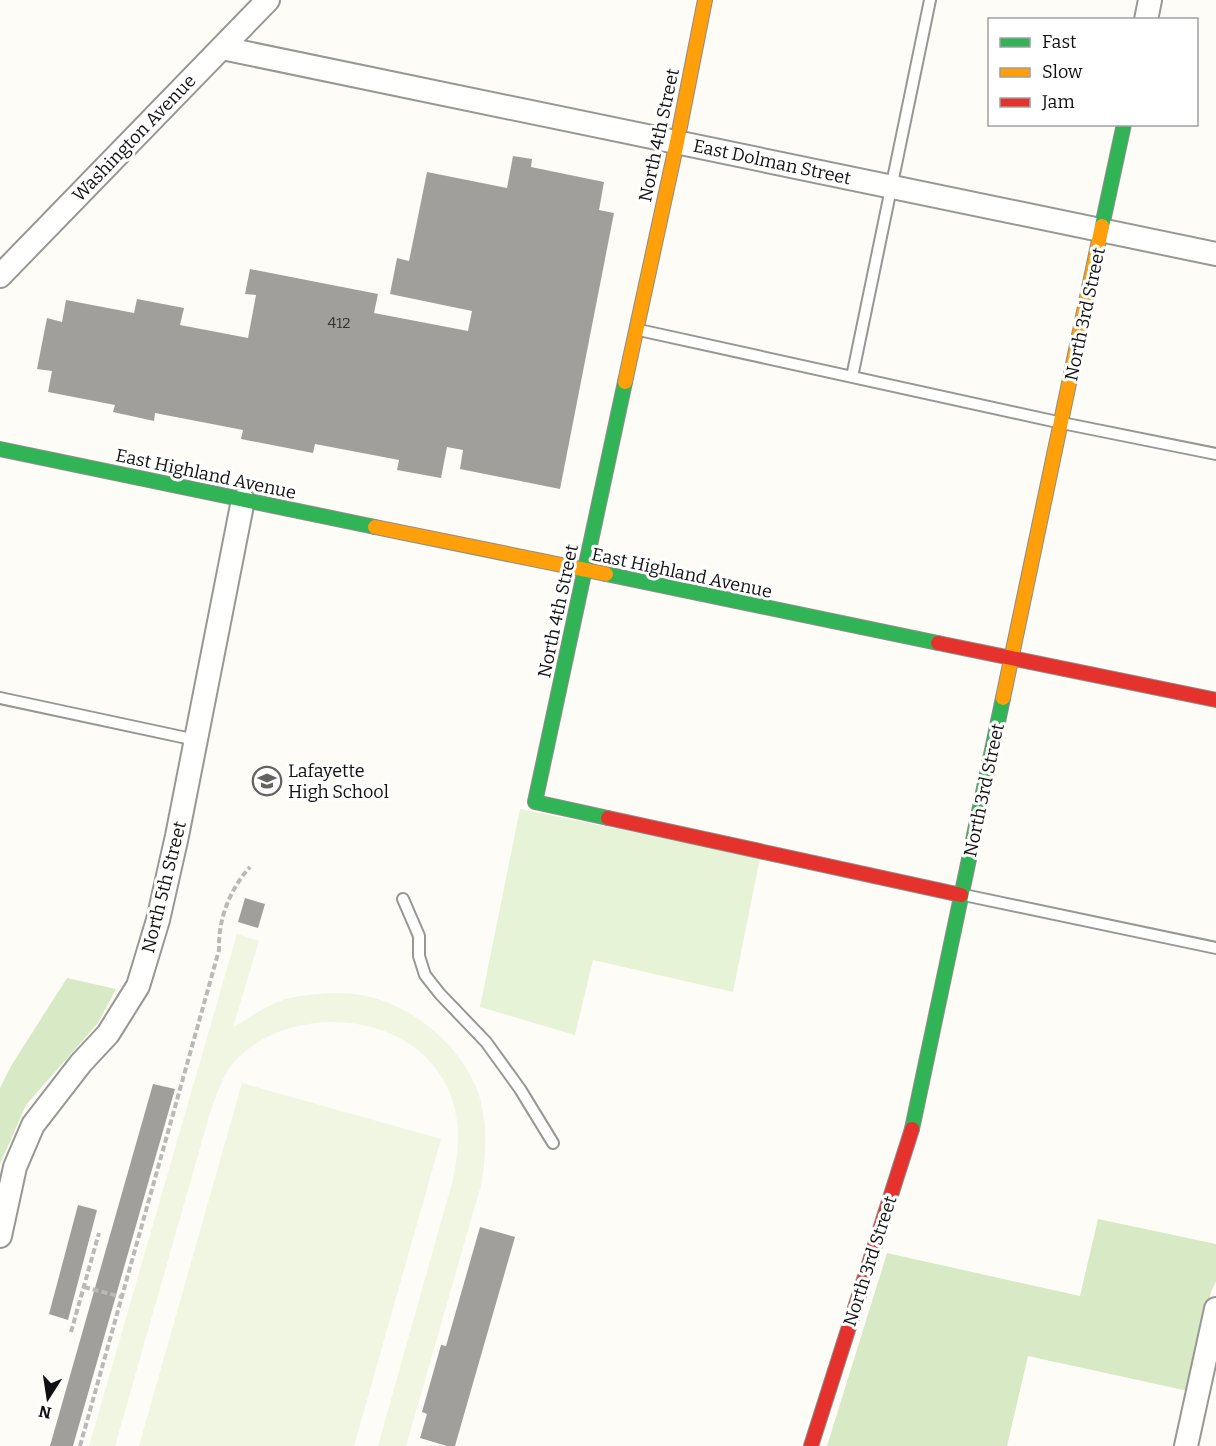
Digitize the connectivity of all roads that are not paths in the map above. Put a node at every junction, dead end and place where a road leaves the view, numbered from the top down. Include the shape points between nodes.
1 (268, 0) edge
2 (705, 0) edge
3 (930, 0) edge
4 (1150, 0) edge
5 (1146, 18) edge
6 (222, 48) junction
7 (1124, 126) edge
8 (677, 142) junction
9 (890, 186) junction
10 (1103, 230) junction
11 (1216, 254) edge
12 (3, 268) edge
13 (635, 330) junction
14 (852, 377) junction
15 (1062, 423) junction
16 (0, 449) edge
17 (1216, 454) edge
18 (243, 500) junction
19 (585, 571) junction
20 (1012, 659) junction
21 (0, 698) edge
22 (1216, 700) edge
23 (196, 740) junction
24 (961, 895) junction
25 (403, 899) dead end
26 (1216, 948) edge
27 (553, 1143) dead end
28 (0, 1236) edge
29 (1216, 1308) edge
30 (811, 1446) edge
31 (1186, 1446) edge

1 - 6 street, Washington Avenue
2 - 8 street, North 4th Street
3 - 9 lane
4 - 5 street
6 - 8 street, East Dolman Street
6 - 12 street, Washington Avenue
7 - 10 street, North 3rd Street
8 - 9 street, East Dolman Street
8 - 13 street, North 4th Street
9 - 10 street, East Dolman Street
9 - 14 lane
10 - 11 street, East Dolman Street
10 - 15 street, North 3rd Street
13 - 14 lane
13 - 19 street, North 4th Street
14 - 15 lane
15 - 17 lane
15 - 20 street, North 3rd Street
16 - 18 street, East Highland Avenue
18 - 19 street, East Highland Avenue
18 - 23 street, North 5th Street
19 - 20 street, East Highland Avenue
19 - 24 street, North 4th Street via 535,801
20 - 22 street, East Highland Avenue
20 - 24 street, North 3rd Street
21 - 23 lane
23 - 28 street, North 5th Street via 160,908 138,986 108,1034 33,1125 15,1167
24 - 26 lane
24 - 30 street, North 3rd Street via 911,1132
25 - 27 lane via 419,936 424,975 486,1042
29 - 31 street

